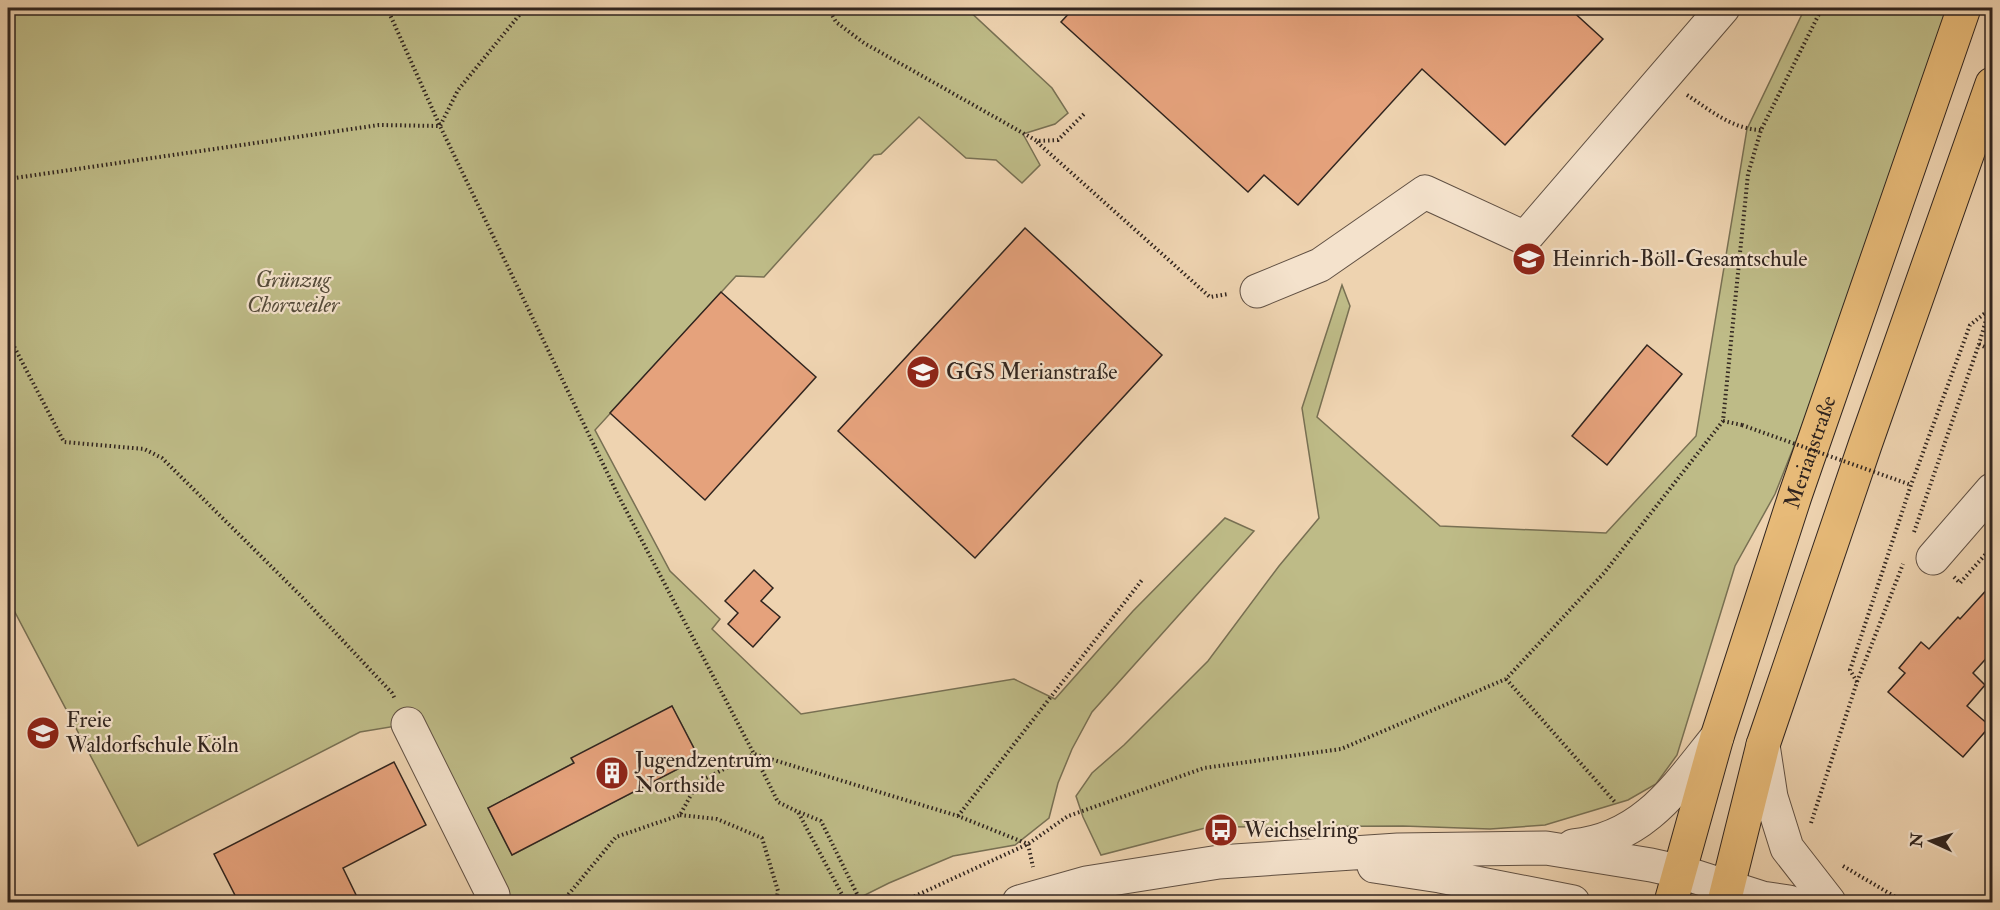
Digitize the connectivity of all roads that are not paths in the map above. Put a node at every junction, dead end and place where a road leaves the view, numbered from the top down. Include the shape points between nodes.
1 (1723, 8) edge
2 (1964, 8) edge
3 (1992, 84) edge
4 (1257, 291) road end
5 (1992, 490) edge
6 (1916, 552) road end
7 (408, 724) road end
8 (1717, 737) junction
9 (1763, 745) junction
10 (1546, 848) junction
11 (1304, 856) junction
12 (1678, 871) junction
13 (1088, 893) edge
14 (1726, 895) edge
15 (1564, 902) edge
16 (495, 903) edge
17 (1019, 903) edge
18 (1671, 903) edge
19 (1789, 903) edge
20 (1829, 903) edge

1 - 4 street via 1525,238 1425,192 1320,265
2 - 8 main road, Merianstraße via 1795,496
3 - 9 main road
5 - 6 street
7 - 16 street
8 - 10 street via 1660,806 1636,826 1592,844
8 - 12 main road, Merianstraße
9 - 14 main road
9 - 20 street via 1771,797 1787,848
10 - 11 street
10 - 12 street
11 - 13 street via 1219,862
11 - 15 street via 1440,876
12 - 14 street
12 - 18 main road, Merianstraße
13 - 17 street
14 - 19 street

